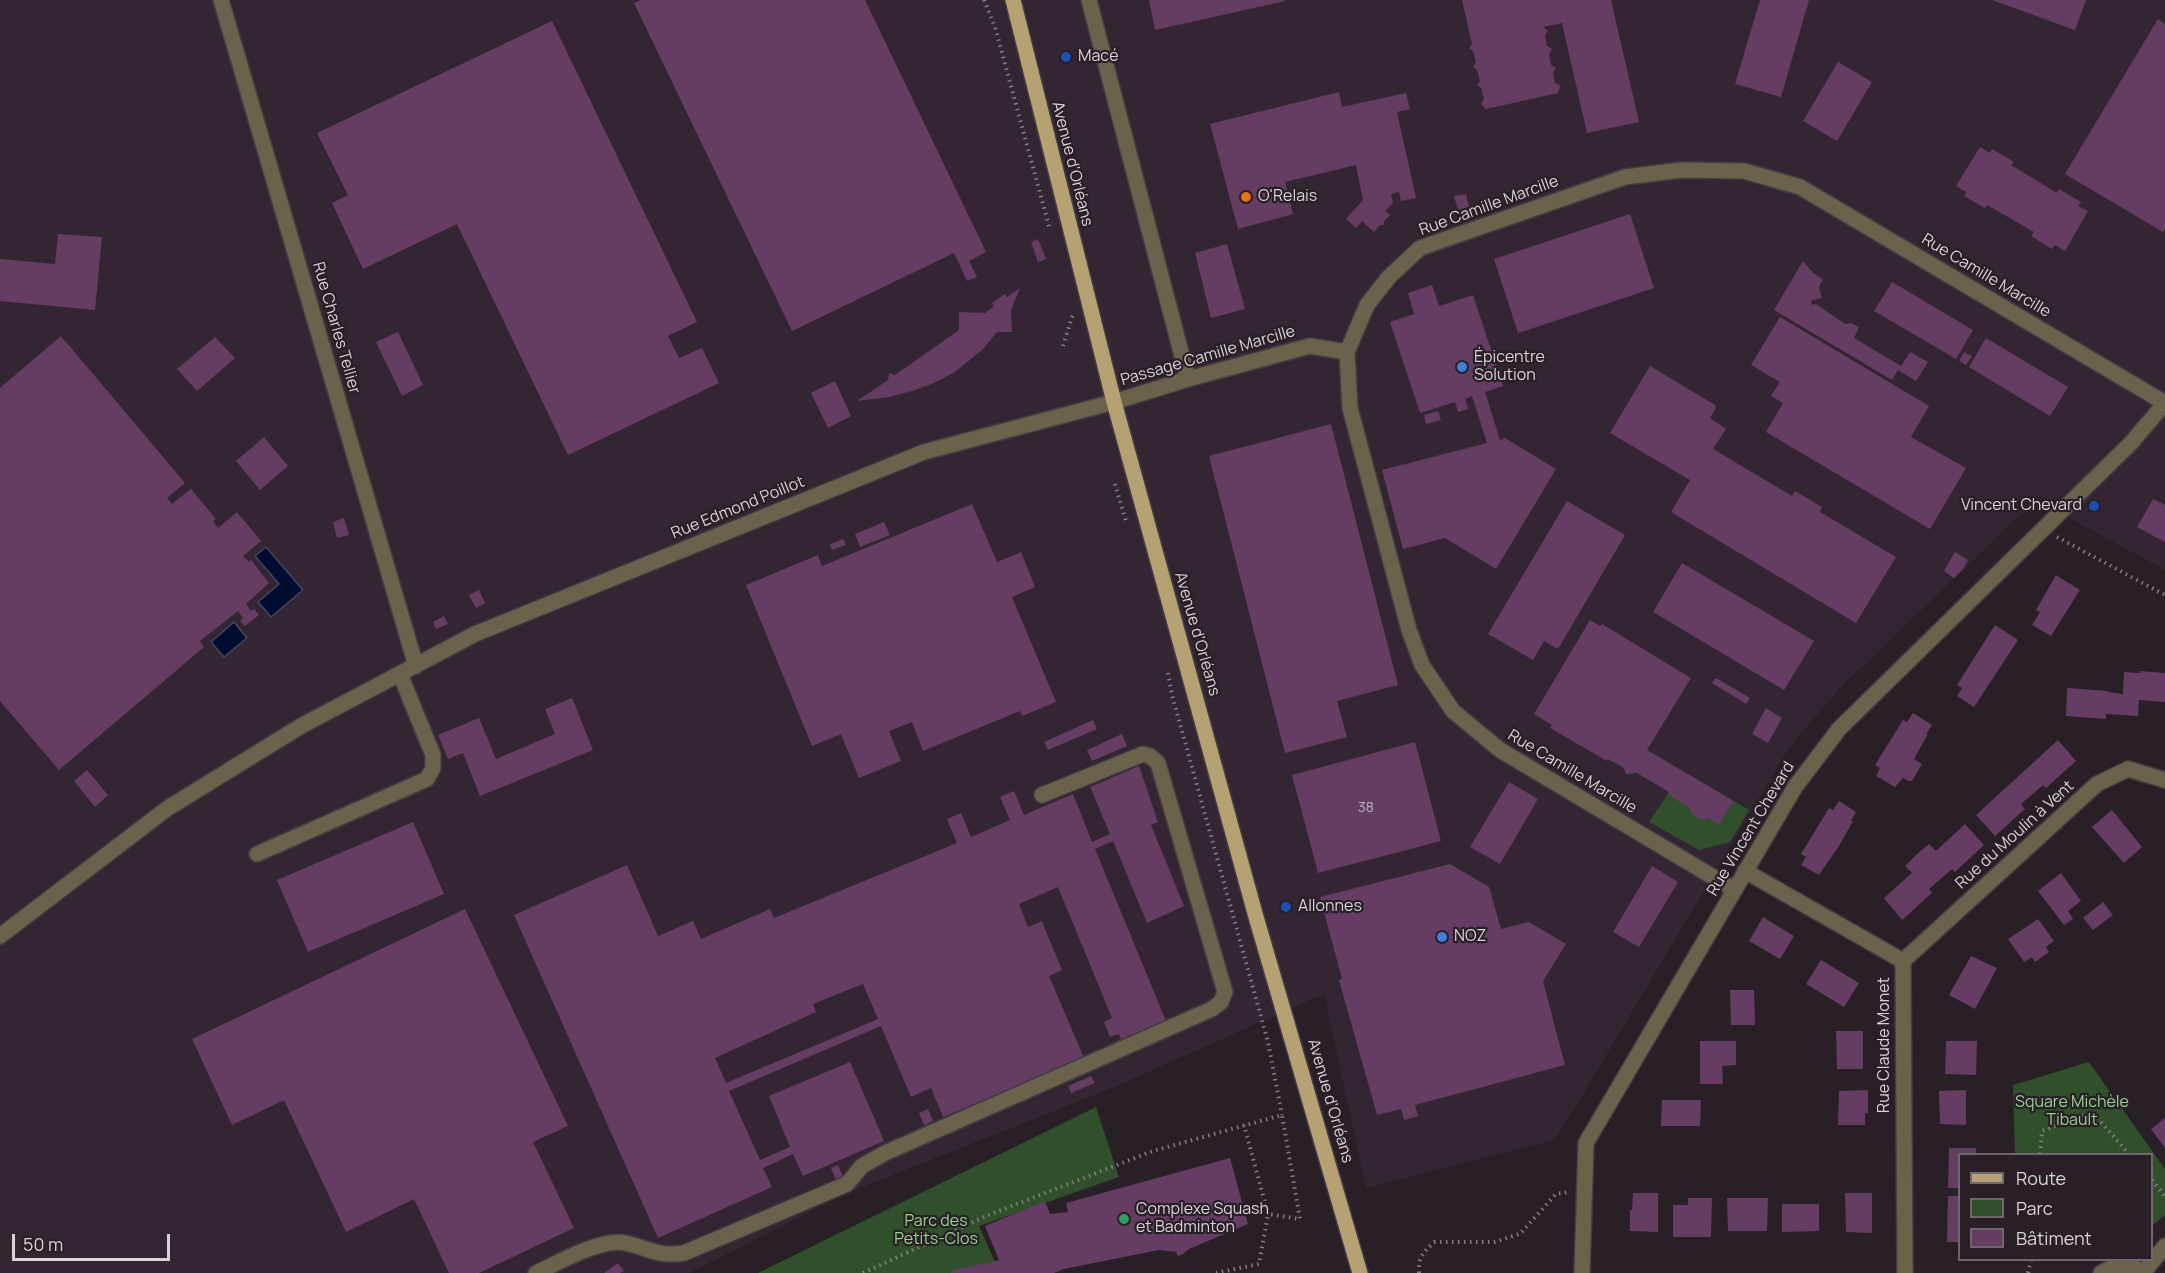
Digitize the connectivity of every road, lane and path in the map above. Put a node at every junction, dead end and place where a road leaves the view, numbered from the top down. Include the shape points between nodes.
1 (221, 0) edge
2 (984, 0) edge
3 (1013, 0) edge
4 (1089, 0) edge
5 (1052, 238) dead end
6 (1075, 308) dead end
7 (1064, 346) dead end
8 (1347, 352) junction
9 (1188, 379) junction
10 (1113, 402) junction
11 (2165, 403) edge
12 (1115, 484) dead end
13 (1128, 529) dead end
14 (2043, 529) junction
15 (2165, 595) edge
16 (1166, 662) dead end
17 (416, 666) junction
18 (394, 677) junction
19 (2165, 780) edge
20 (1042, 795) dead end
21 (257, 854) dead end
22 (1746, 871) junction
23 (1735, 890) junction
24 (0, 936) edge
25 (1903, 961) junction
26 (1282, 1115) junction
27 (1244, 1125) junction
28 (2040, 1153) edge
29 (2127, 1153) edge
30 (2153, 1182) edge
31 (2157, 1187) junction
32 (1585, 1191) junction
33 (2153, 1191) edge
34 (2165, 1196) edge
35 (1268, 1214) junction
36 (2165, 1246) edge
37 (536, 1273) edge
38 (864, 1273) edge
39 (1216, 1273) edge
40 (1360, 1273) edge
41 (1419, 1273) edge
42 (1582, 1273) edge
43 (1905, 1273) edge
44 (2101, 1273) edge
45 (2144, 1273) edge

1 - 17 street, Rue Charles Tellier
2 - 5 path via 995,27
3 - 10 main road, Avenue d'Orléans
4 - 9 street
6 - 7 path
8 - 9 street, Passage Camille Marcille via 1310,346
8 - 11 street, Rue Camille Marcille via 1367,305 1420,248 1625,177 1682,170 1744,171 1800,187
8 - 23 street, Rue Camille Marcille via 1350,408 1409,630 1422,665 1453,711 1500,750
9 - 10 street, Passage Camille Marcille
10 - 17 street, Rue Edmond Poillot via 924,452 475,634
10 - 40 main road, Avenue d'Orléans
11 - 14 street, Rue Vincent Chevard via 2131,443
12 - 13 path
14 - 15 path
14 - 22 street, Rue Vincent Chevard via 1839,729 1795,787
16 - 26 path via 1268,1042
17 - 18 street, Rue Edmond Poillot
18 - 21 street via 434,754 427,779
18 - 24 street, Rue Edmond Poillot via 302,726 168,808
19 - 25 street, Rue du Moulin à Vent via 2128,769 2097,784
20 - 37 street via 1143,754 1158,763 1225,992 1221,1002 1212,1010 885,1153 862,1166 847,1184 684,1253 666,1255 623,1242 603,1244
22 - 23 street, Rue Vincent Chevard
22 - 25 street, Rue Claude Monet
23 - 32 street, Rue Vincent Chevard via 1586,1143
25 - 43 street, Rue Claude Monet
26 - 27 path
26 - 35 path via 1300,1219
27 - 35 path
27 - 38 path via 1153,1151 986,1216
28 - 29 path via 2042,1131 2092,1112
30 - 31 path
31 - 33 path
31 - 34 path
32 - 41 path via 1556,1194 1520,1234 1494,1242 1434,1242 1418,1262
32 - 42 street, Rue Vincent Chevard
35 - 39 path via 1259,1264
36 - 45 street
44 - 45 street via 2121,1266

